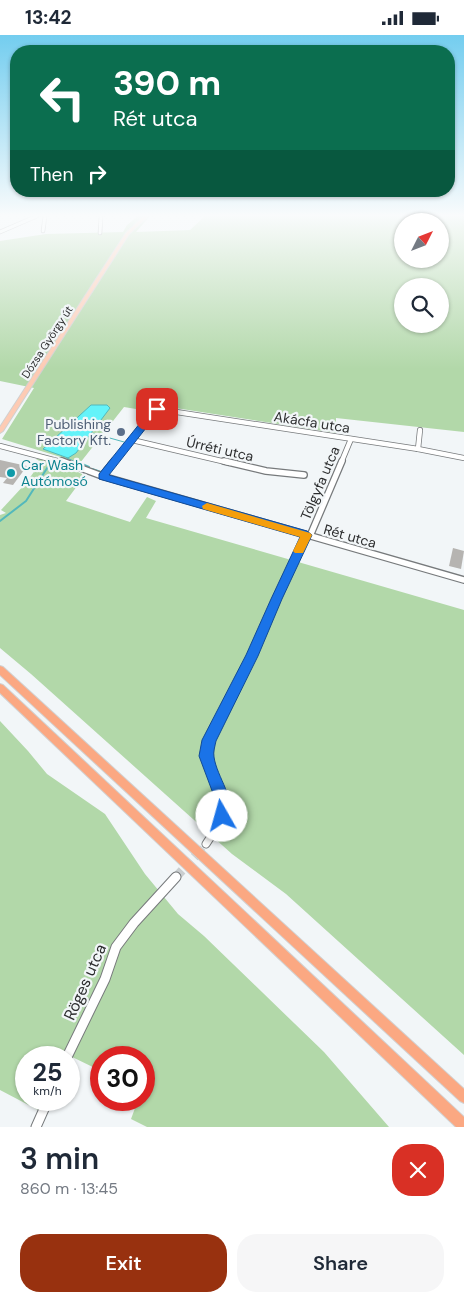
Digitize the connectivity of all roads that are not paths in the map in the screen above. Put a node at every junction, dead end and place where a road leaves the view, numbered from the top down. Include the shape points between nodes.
1 (106, 267) edge
2 (420, 430) dead end
3 (0, 431) edge
4 (351, 439) junction
5 (132, 440) junction
6 (0, 446) edge
7 (418, 449) junction
8 (464, 458) edge
9 (304, 475) dead end
10 (102, 476) junction
11 (308, 536) junction
12 (464, 580) edge
13 (0, 670) edge
14 (0, 688) edge
15 (206, 844) tunnel mouth
16 (176, 877) tunnel mouth
17 (72, 1046) edge
18 (464, 1097) edge
19 (43, 1111) edge
20 (464, 1126) edge
21 (36, 1127) edge

1 - 3 main road, Dózsa György út
2 - 7 street
4 - 5 street, Akácfa utca via 157,409
4 - 7 street, Akácfa utca
4 - 11 street, Tölgyfa utca
5 - 9 street, Úrréti utca via 266,471
5 - 10 street
6 - 10 street, Rét utca via 58,460
7 - 8 street, Akácfa utca
10 - 11 street, Rét utca
11 - 12 street, Rét utca
11 - 15 street via 209,740 206,756 223,810 218,827
13 - 18 highway
14 - 20 highway
16 - 17 street, Röges utca via 116,947 105,979
19 - 21 street

